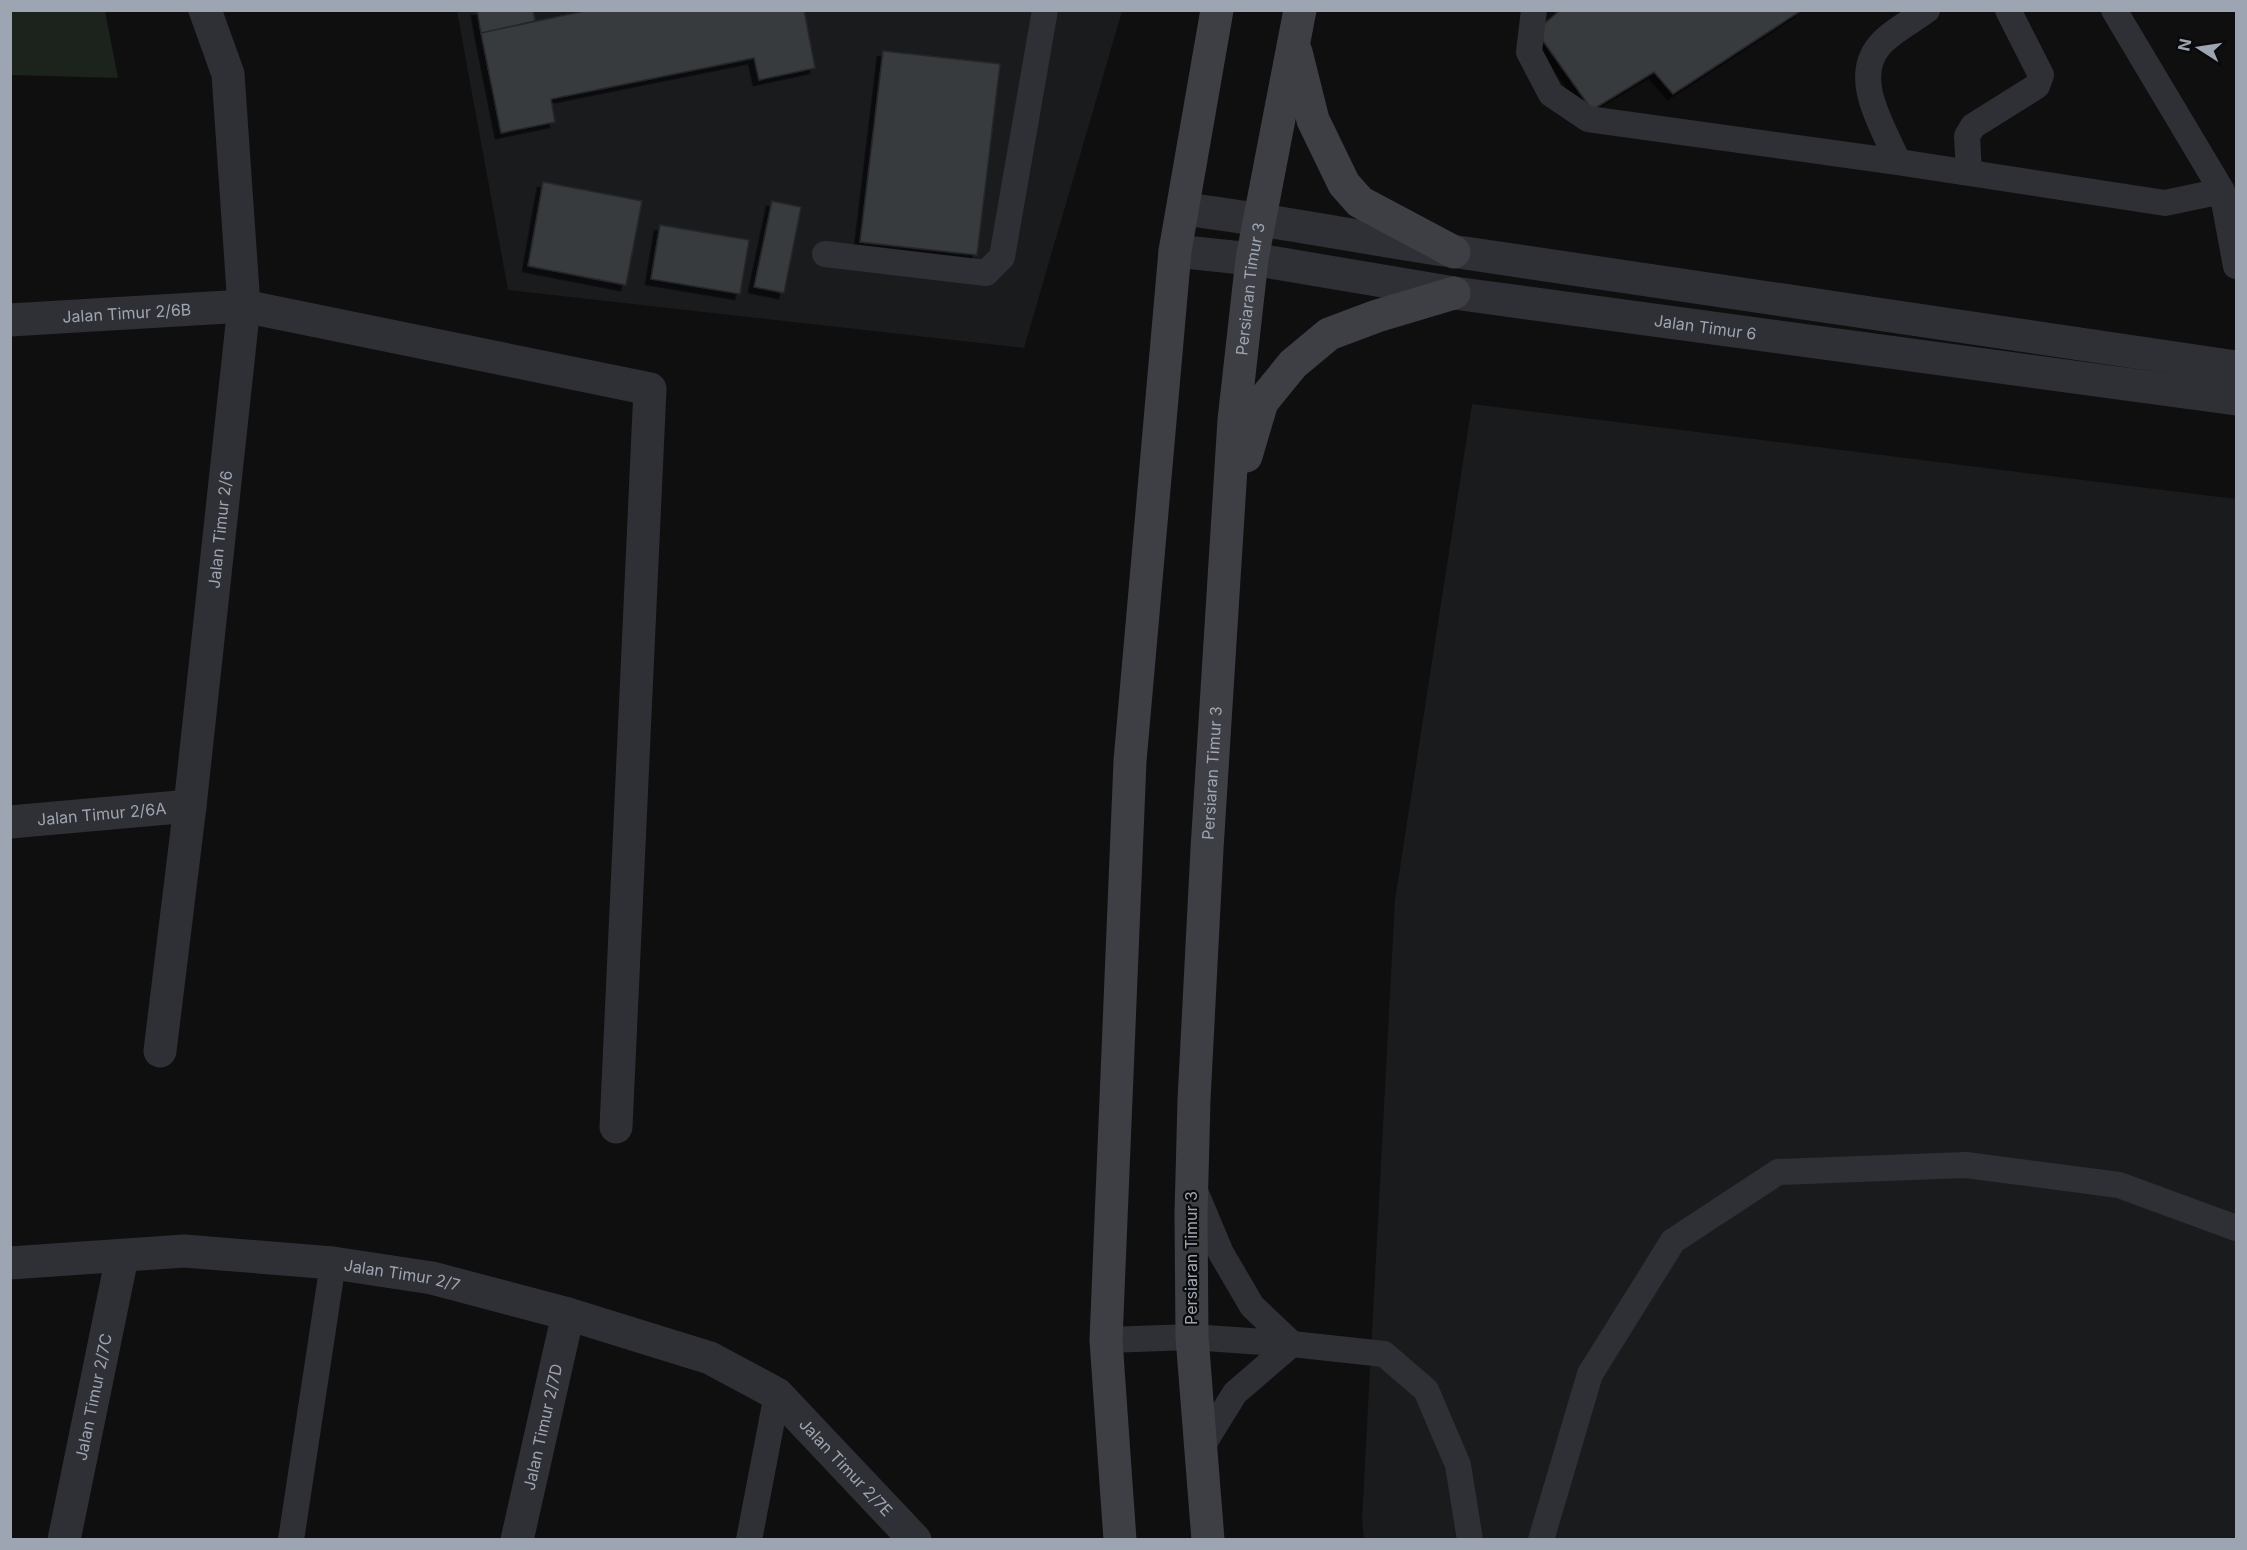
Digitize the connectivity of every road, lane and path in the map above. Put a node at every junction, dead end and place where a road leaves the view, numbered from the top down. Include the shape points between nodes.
1 (205, 10) edge
2 (1045, 10) edge
3 (1217, 10) edge
4 (1534, 10) edge
5 (1928, 10) edge
6 (2008, 10) edge
7 (2114, 10) edge
8 (1297, 26) edge
9 (1898, 162) junction
10 (1969, 173) junction
11 (2222, 191) junction
12 (1183, 209) junction
13 (1260, 219) junction
14 (1175, 251) junction
15 (1454, 252) junction
16 (825, 254) dead end
17 (1252, 259) junction
18 (2236, 266) edge
19 (1454, 293) junction
20 (244, 306) junction
21 (10, 320) edge
22 (2236, 367) edge
23 (2236, 399) edge
24 (1228, 513) junction
25 (190, 806) junction
26 (10, 822) edge
27 (160, 1051) dead end
28 (616, 1127) dead end
29 (1191, 1182) junction
30 (2236, 1228) edge
31 (122, 1257) junction
32 (10, 1263) edge
33 (333, 1263) junction
34 (568, 1314) junction
35 (1192, 1337) junction
36 (1106, 1340) junction
37 (1292, 1344) junction
38 (777, 1394) junction
39 (1202, 1448) junction
40 (64, 1539) edge
41 (291, 1539) edge
42 (517, 1539) edge
43 (749, 1539) edge
44 (915, 1539) edge
45 (1120, 1539) edge
46 (1208, 1539) edge
47 (1470, 1539) edge
48 (1541, 1539) edge

1 - 20 street, Jalan Timur 2/6 via 228,74
2 - 16 lane via 1002,257 986,273
3 - 12 street
4 - 9 lane via 1529,52 1551,94 1588,119
5 - 9 lane via 1880,44 1868,63 1868,92
6 - 10 lane via 2041,75 2037,86 1973,126 1967,136
7 - 11 lane
8 - 13 street, Persiaran Timur 3
8 - 15 street via 1313,120 1344,184 1360,202
9 - 10 lane
10 - 11 lane via 2165,202
11 - 18 lane
12 - 13 street
12 - 14 street
13 - 15 street
13 - 17 street, Persiaran Timur 3
14 - 17 street, Jalan Timur 6
14 - 36 street via 1130,761
15 - 22 street
17 - 19 street, Jalan Timur 6
17 - 24 street, Persiaran Timur 3
19 - 23 street, Jalan Timur 6
19 - 24 street via 1329,334 1293,364 1262,402
20 - 21 street, Jalan Timur 2/6B
20 - 25 street, Jalan Timur 2/6
20 - 28 street, Jalan Timur 2/6B via 650,389
24 - 29 street, Persiaran Timur 3
25 - 26 street, Jalan Timur 2/6A
25 - 27 street, Jalan Timur 2/6
29 - 35 street, Persiaran Timur 3
29 - 37 lane via 1221,1253 1252,1306
30 - 48 lane via 2119,1185 1966,1165 1779,1172 1673,1241 1590,1374
31 - 32 street, Jalan Timur 2/7
31 - 33 street, Jalan Timur 2/7 via 184,1251
31 - 40 street, Jalan Timur 2/7C
33 - 34 street, Jalan Timur 2/7 via 432,1278
33 - 41 lane
34 - 38 street, Jalan Timur 2/7 via 710,1358
34 - 42 street, Jalan Timur 2/7D
35 - 36 lane
35 - 37 lane
35 - 39 street, Persiaran Timur 3
36 - 45 street
37 - 39 lane via 1235,1393
37 - 47 lane via 1384,1354 1426,1390 1458,1466
38 - 43 lane
38 - 44 street, Jalan Timur 2/7E
39 - 46 street, Persiaran Timur 3

